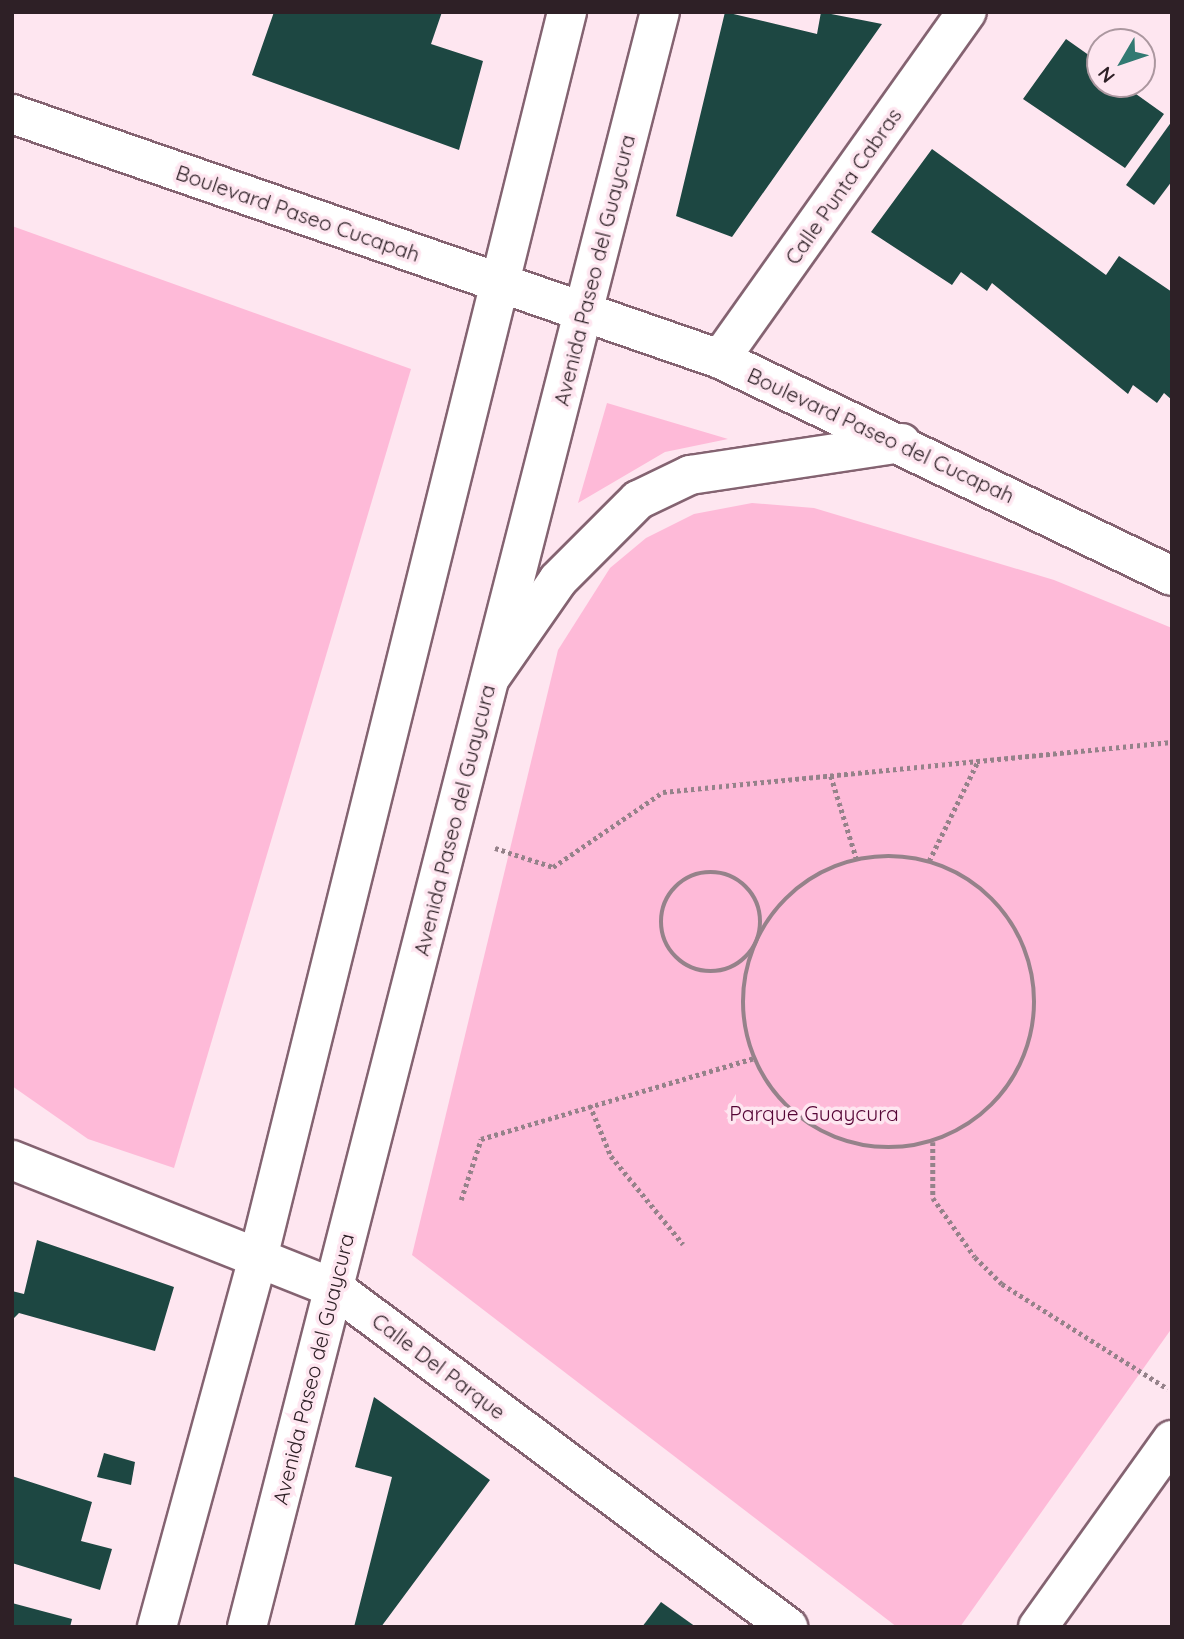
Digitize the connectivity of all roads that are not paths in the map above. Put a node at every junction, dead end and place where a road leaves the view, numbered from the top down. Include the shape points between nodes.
1 (567, 12) edge
2 (660, 12) edge
3 (967, 12) edge
4 (12, 114) edge
5 (500, 283) junction
6 (583, 311) junction
7 (720, 359) junction
8 (902, 443) junction
9 (1172, 576) edge
10 (490, 678) junction
11 (12, 1160) edge
12 (258, 1258) junction
13 (334, 1288) junction
14 (1172, 1440) edge
15 (157, 1627) edge
16 (247, 1627) edge
17 (788, 1627) edge
18 (1038, 1627) edge

1 - 5 main road
2 - 6 main road, Avenida Paseo del Guaycura
3 - 7 main road, Calle Punta Cabras
4 - 5 main road, Boulevard Paseo Cucapah
5 - 6 main road, Boulevard Paseo Cucapah
5 - 12 main road
6 - 7 main road, Boulevard Paseo del Cucapah
6 - 10 main road, Avenida Paseo del Guaycura
7 - 8 main road, Boulevard Paseo del Cucapah
8 - 9 main road, Boulevard Paseo del Cucapah
8 - 10 main road via 690,475 638,500 566,570
10 - 13 main road, Avenida Paseo del Guaycura
11 - 12 main road, Calle Del Parque
12 - 13 main road, Calle Del Parque
12 - 15 main road
13 - 16 main road, Avenida Paseo del Guaycura
13 - 17 main road, Calle Del Parque
14 - 18 main road

